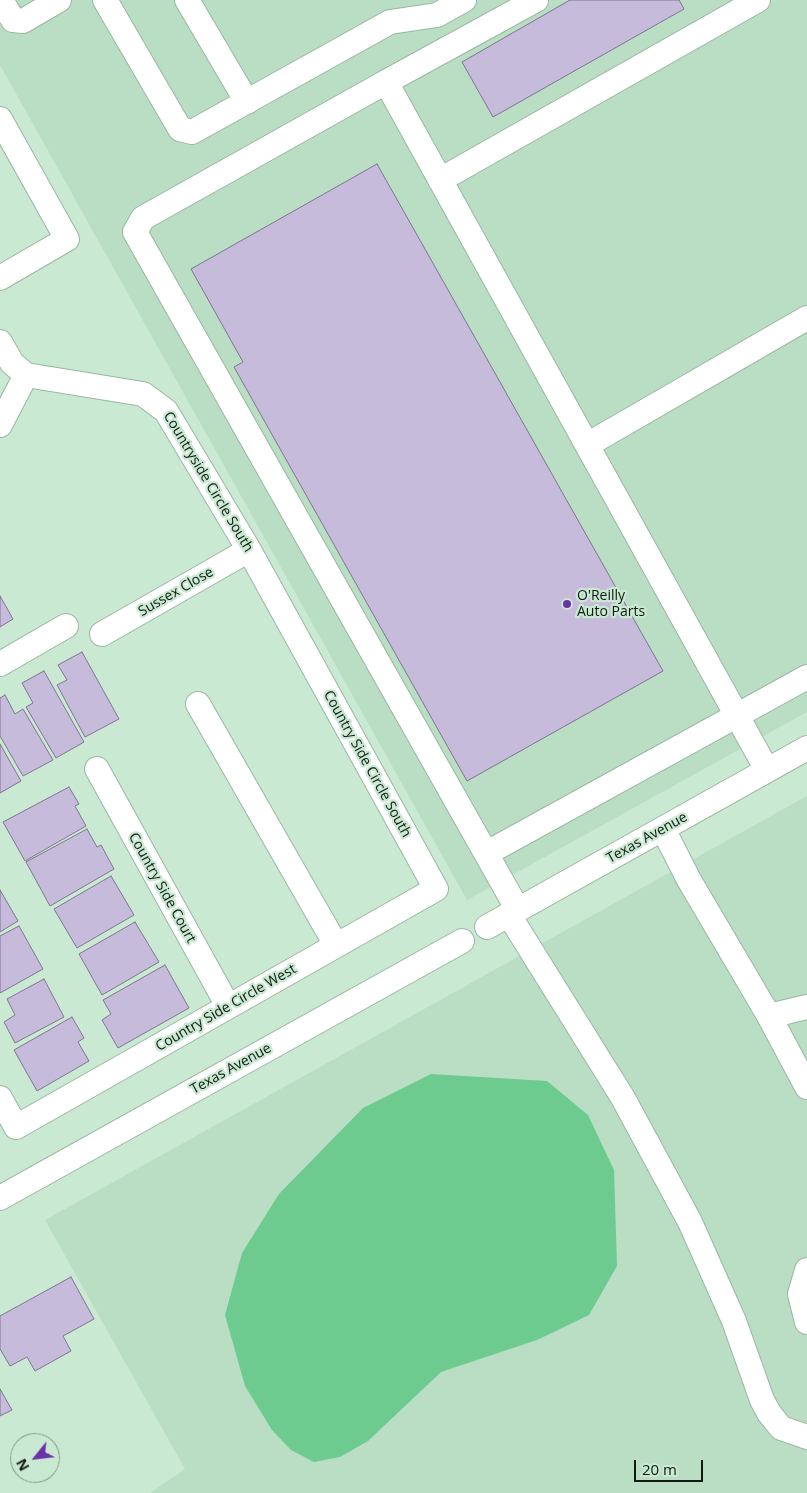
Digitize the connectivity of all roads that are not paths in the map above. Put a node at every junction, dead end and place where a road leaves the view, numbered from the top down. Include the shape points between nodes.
1 (1, 0) edge
2 (59, 0) edge
3 (104, 0) edge
4 (187, 0) edge
5 (464, 0) edge
6 (536, 0) edge
7 (758, 0) edge
8 (386, 82) junction
9 (247, 102) junction
10 (0, 119) edge
11 (440, 180) junction
12 (0, 278) edge
13 (807, 318) edge
14 (0, 342) edge
15 (26, 375) junction
16 (0, 425) edge
17 (587, 445) junction
18 (249, 550) junction
19 (66, 626) dead end
20 (102, 634) dead end
21 (299, 640) joint
22 (0, 664) edge
23 (807, 677) edge
24 (198, 704) dead end
25 (737, 717) junction
26 (807, 748) edge
27 (97, 769) dead end
28 (767, 770) junction
29 (663, 829) junction
30 (487, 853) junction
31 (436, 889) joint
32 (514, 912) junction
33 (487, 927) dead end
34 (462, 941) dead end
35 (336, 945) junction
36 (228, 1006) junction
37 (807, 1007) edge
38 (769, 1016) junction
39 (807, 1087) edge
40 (0, 1098) edge
41 (0, 1198) edge
42 (807, 1270) edge
43 (807, 1322) edge
44 (807, 1437) edge

1 - 2 street via 13,20 23,21
3 - 9 street via 180,129 192,132
4 - 9 street
5 - 9 street via 437,15 390,22
6 - 8 street
7 - 11 street
8 - 11 street
8 - 30 street via 143,218 135,232
10 - 12 street via 67,239
11 - 17 street
13 - 17 street
14 - 15 street via 12,363
15 - 16 street
15 - 18 street, Countryside Circle South via 143,394 166,411
17 - 25 street
18 - 20 street, Sussex Close
18 - 21 street, Countryside Circle South
19 - 22 street
21 - 31 street, Country Side Circle South
23 - 25 street
24 - 35 street
25 - 28 street
25 - 30 street
26 - 28 street, Texas Avenue
27 - 36 street, Country Side Court
28 - 29 street, Texas Avenue
29 - 32 street, Texas Avenue
29 - 38 street
30 - 32 street
31 - 35 street, Country Side Circle West
32 - 33 street, Texas Avenue
32 - 44 street via 624,1098 690,1222 734,1321 762,1400 781,1428
34 - 41 street, Texas Avenue
35 - 36 street, Country Side Circle West
36 - 40 street, Country Side Circle West via 16,1127
37 - 38 street
38 - 39 street
42 - 43 street via 800,1294

